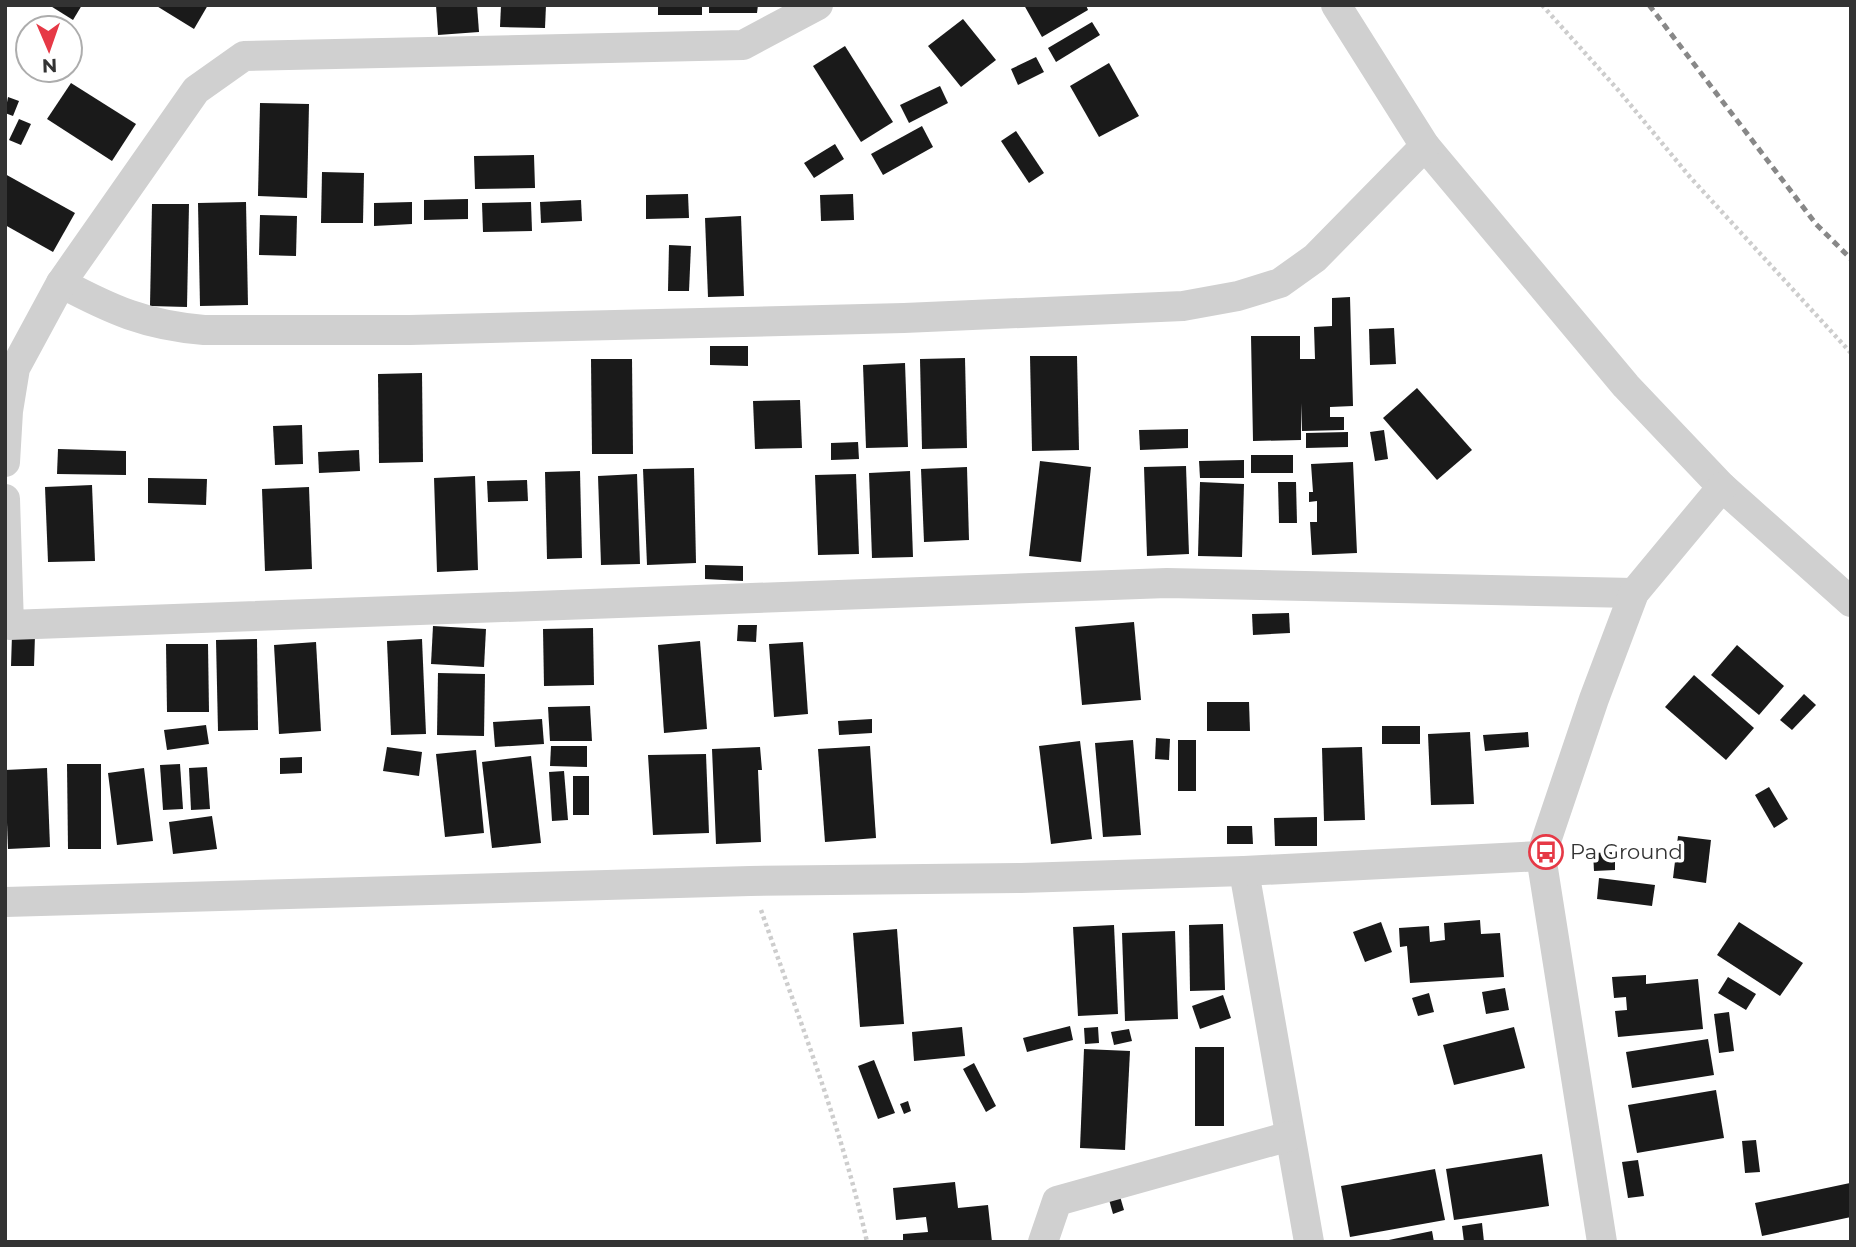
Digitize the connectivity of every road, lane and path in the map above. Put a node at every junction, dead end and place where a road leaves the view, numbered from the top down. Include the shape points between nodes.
1 (818, 5) edge
2 (1542, 5) edge
3 (1346, 10) edge
4 (1425, 146) junction
5 (61, 283) junction
6 (1851, 353) edge
7 (5, 462) edge
8 (1722, 487) junction
9 (5, 499) edge
10 (1634, 593) junction
11 (1851, 602) edge
12 (1541, 856) junction
13 (1244, 871) junction
14 (750, 881) junction
15 (5, 902) edge
16 (1290, 1136) junction
17 (867, 1242) edge
18 (1043, 1242) edge
19 (1309, 1242) edge
20 (1602, 1242) edge

1 - 5 street via 743,46 244,56 196,90
2 - 6 path
3 - 4 street
4 - 5 street via 1323,251 1280,283 1183,306 904,318 410,330 204,330 135,318
4 - 8 street via 1626,386
5 - 7 street via 15,368
8 - 10 street
8 - 11 street
9 - 10 street via 9,625 1167,583
10 - 12 street
12 - 13 street
12 - 20 street
13 - 14 street
13 - 16 street
14 - 15 street
14 - 17 path via 833,1114
16 - 18 street via 1057,1201
16 - 19 street

